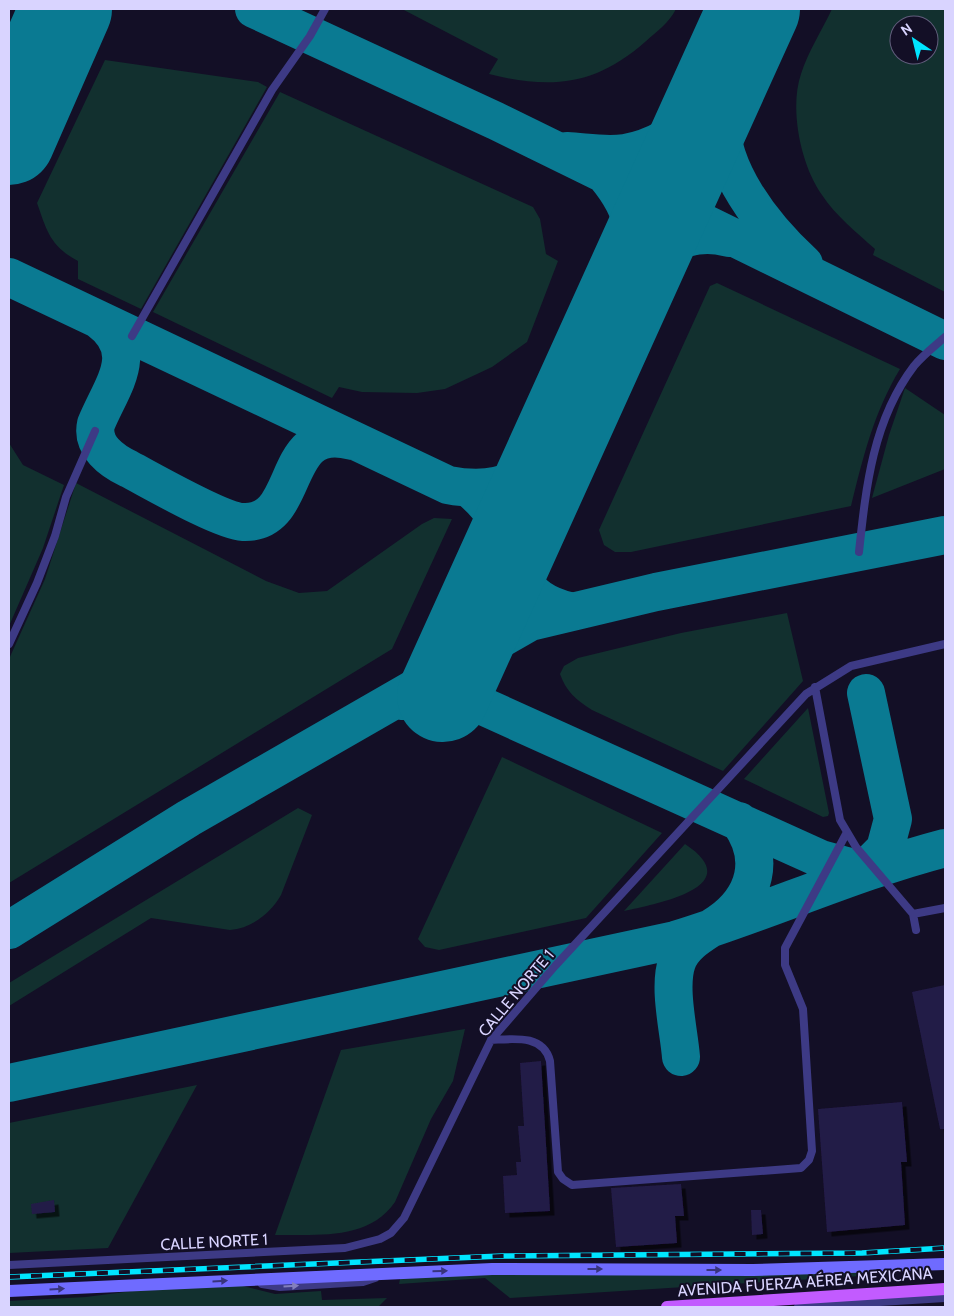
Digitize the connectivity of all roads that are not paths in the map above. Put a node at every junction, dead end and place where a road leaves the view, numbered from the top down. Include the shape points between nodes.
1 (325, 9) edge
2 (132, 336) dead end
3 (945, 337) edge
4 (94, 431) dead end
5 (859, 552) dead end
6 (9, 644) edge
7 (945, 644) edge
8 (815, 687) junction
9 (846, 834) junction
10 (945, 908) edge
11 (913, 914) junction
12 (916, 930) dead end
13 (491, 1040) junction
14 (945, 1264) edge
15 (9, 1265) edge
16 (945, 1289) edge
17 (9, 1291) edge
18 (945, 1298) edge
19 (667, 1307) edge
20 (798, 1307) edge

1 - 2 lane via 272,90
3 - 5 lane via 915,364 884,420 868,476
4 - 6 lane via 66,496 41,574
7 - 8 lane, CALLE NORTE 1 via 850,666
8 - 9 lane via 840,820
8 - 13 lane, CALLE NORTE 1 via 569,951
9 - 11 lane
9 - 13 lane via 785,948 785,965 803,1009 812,1151 810,1160 801,1168 572,1185 558,1172 547,1051 532,1040
10 - 11 lane
11 - 12 lane
13 - 15 lane, CALLE NORTE 1 via 404,1218 391,1233 380,1239 345,1248
17 -> 14 street via 391,1272 782,1269
16 - 19 main road, AVENIDA FUERZA AÉREA MEXICANA
18 - 20 lane

